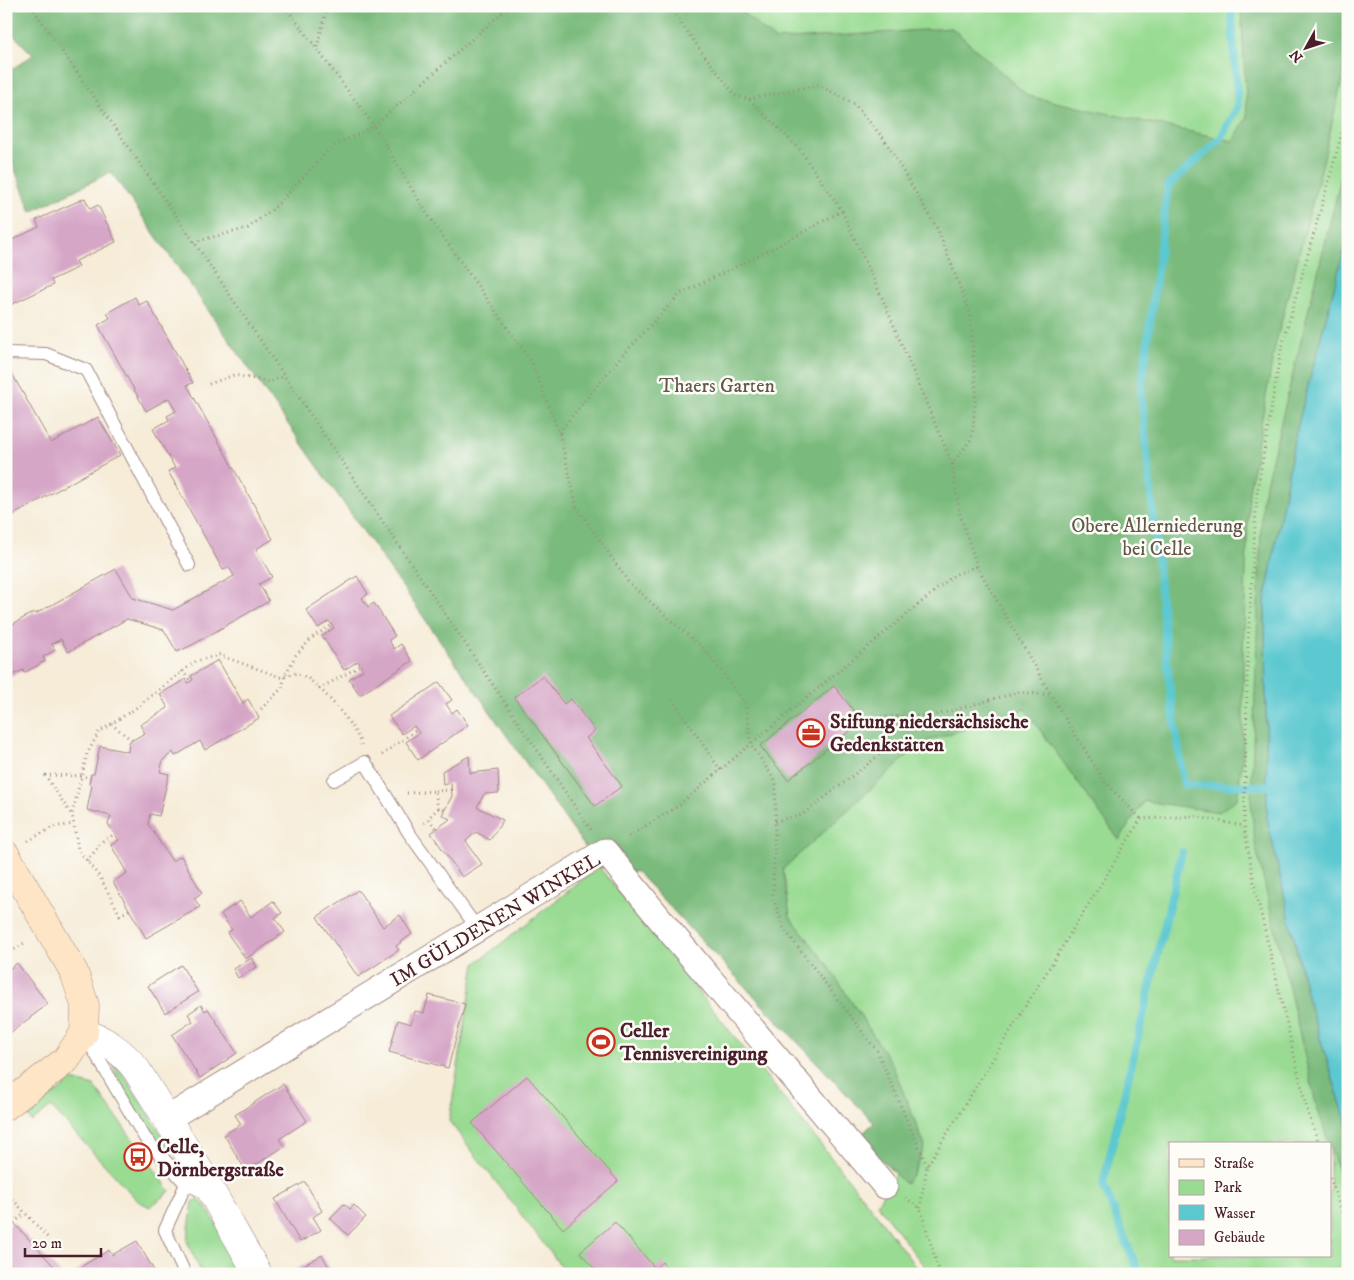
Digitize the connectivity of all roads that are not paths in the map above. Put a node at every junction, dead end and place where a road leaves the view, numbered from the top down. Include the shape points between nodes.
1 (6, 353) edge
2 (189, 565) dead end
3 (334, 780) dead end
4 (7, 856) edge
5 (477, 928) junction
6 (84, 1033) junction
7 (6, 1106) edge
8 (167, 1119) junction
9 (201, 1186) junction
10 (886, 1186) road end
11 (256, 1273) edge
12 (185, 1274) edge

1 - 2 lane via 46,354 86,370
3 - 5 lane via 365,762 409,833
4 - 6 main road via 74,972 84,1005
5 - 8 street, IM GÜLDENEN WINKEL
5 - 10 street, IM GÜLDENEN WINKEL via 605,851
6 - 7 main road via 66,1060
6 - 8 street via 101,1038 131,1062
6 - 9 lane via 145,1138
8 - 9 street
9 - 11 street
9 - 12 lane via 165,1230

